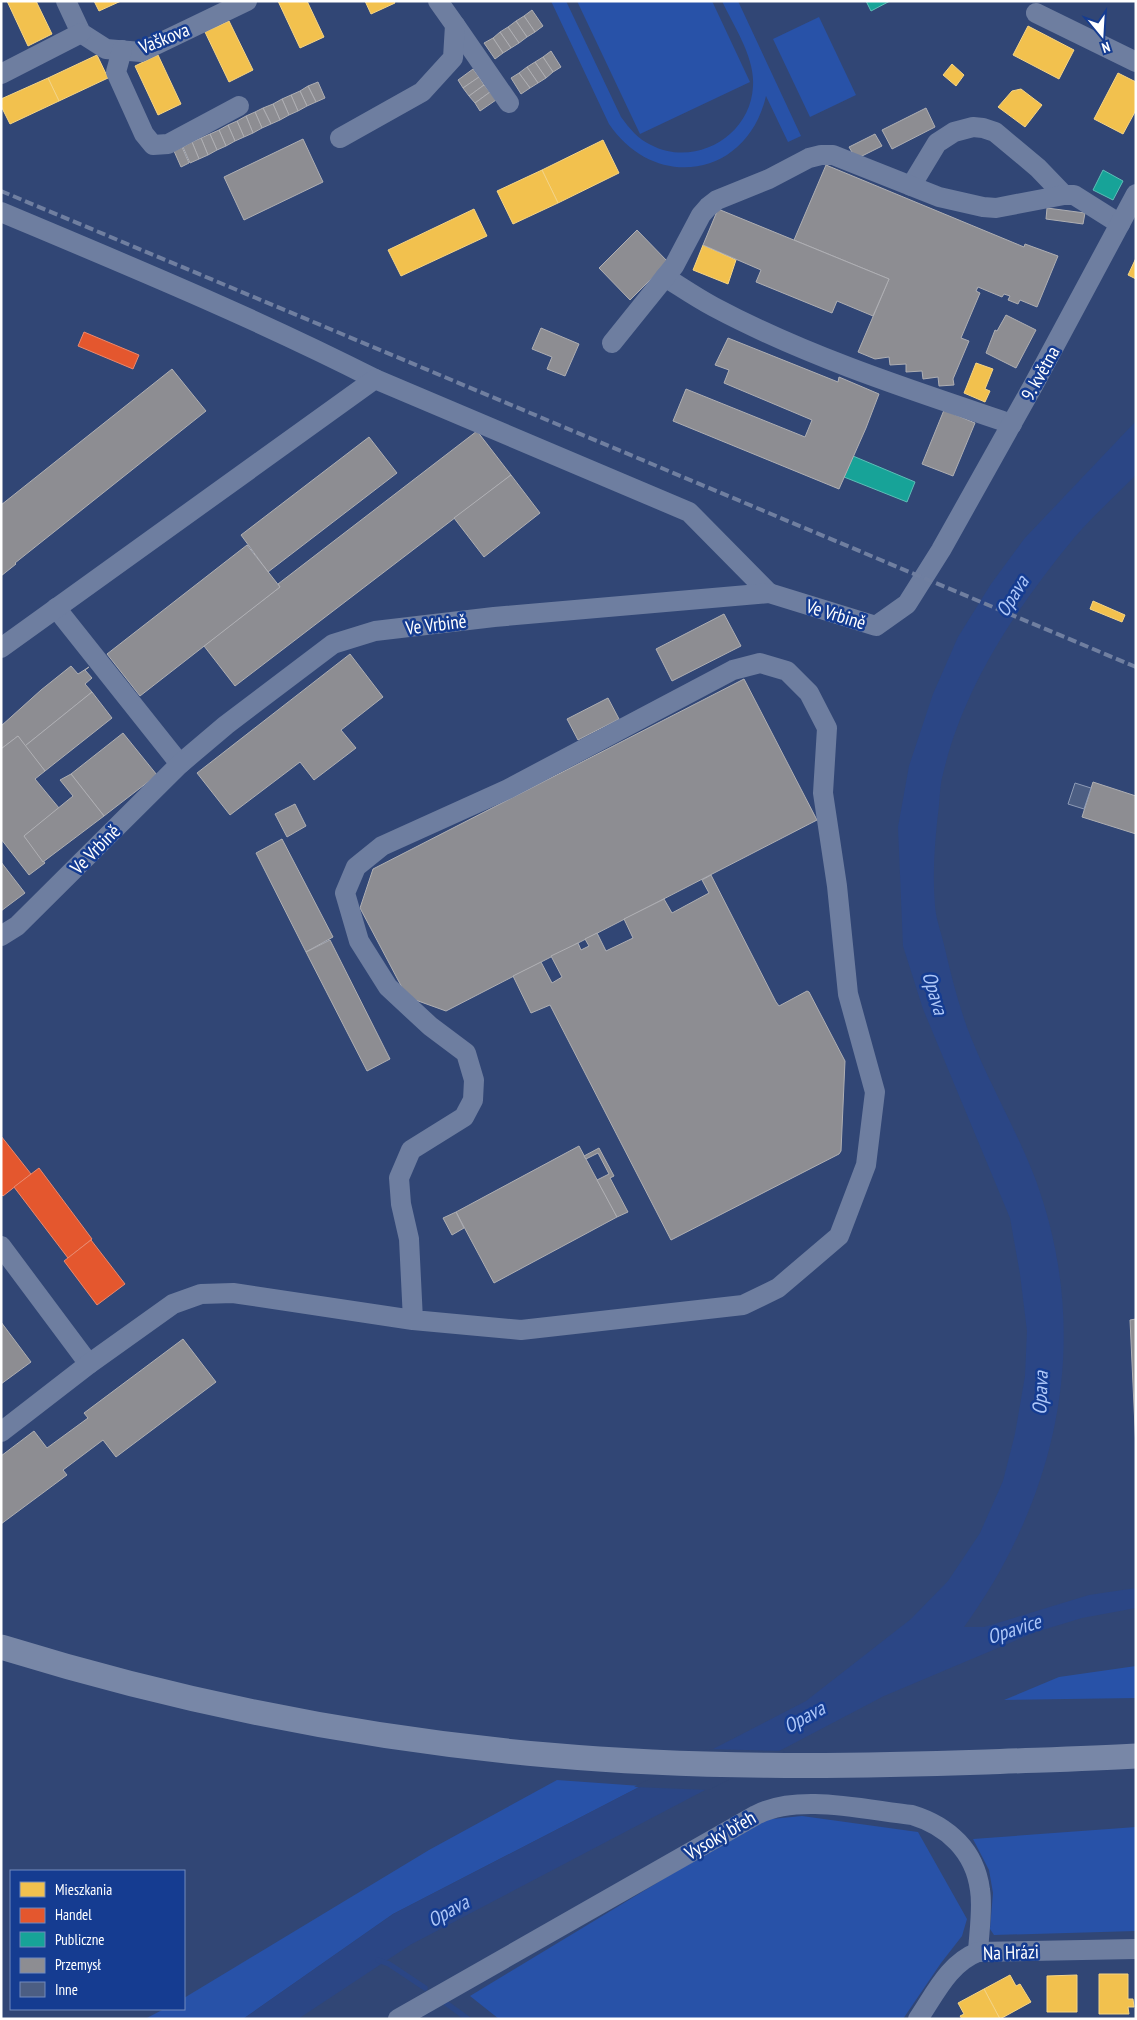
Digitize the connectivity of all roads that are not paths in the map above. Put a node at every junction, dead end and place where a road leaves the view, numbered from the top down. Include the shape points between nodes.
1 (66, 1) edge
2 (247, 1) edge
3 (438, 1) edge
4 (1036, 13) dead end
5 (455, 25) junction
6 (81, 34) junction
7 (122, 50) junction
8 (1136, 62) edge
9 (1, 74) edge
10 (509, 103) dead end
11 (239, 106) dead end
12 (340, 138) dead end
13 (911, 186) junction
14 (1064, 194) junction
15 (1136, 194) edge
16 (1, 212) edge
17 (1120, 224) junction
18 (665, 277) junction
19 (612, 343) dead end
20 (375, 379) junction
21 (1012, 424) junction
22 (941, 550) joint
23 (769, 593) junction
24 (56, 608) junction
25 (1, 648) edge
26 (180, 764) junction
27 (1, 936) edge
28 (1, 1246) edge
29 (413, 1320) junction
30 (89, 1364) junction
31 (1, 1432) edge
32 (1, 1647) edge
33 (1136, 1756) edge
34 (1136, 1949) edge
35 (978, 1952) junction
36 (398, 2019) edge
37 (918, 2019) edge

1 - 6 street
2 - 7 street, Vaškova via 141,52
3 - 5 street
4 - 8 street
5 - 10 street
5 - 12 street via 453,58 422,92
6 - 7 street, Vaškova via 106,49
6 - 9 street
7 - 11 street via 116,72 144,134 153,146 168,144
13 - 14 street via 940,197 996,208
13 - 14 street via 937,143 954,132 983,128 995,132
13 - 18 street via 833,156 809,158 708,207
14 - 17 street via 1086,202
15 - 17 street, 9. května
16 - 20 street via 303,342
17 - 21 street, 9. května
18 - 19 street
18 - 21 street via 712,306 808,351
20 - 23 street via 689,512
20 - 24 street
21 - 22 street, 9. května
22 - 23 street, Ve Vrbině via 907,604 876,626
23 - 26 street, Ve Vrbině via 494,616 375,632 341,641 332,644
24 - 25 street
24 - 26 street
26 - 27 street, Ve Vrbině via 18,926
28 - 30 street
29 - 29 street via 521,1330 742,1305 778,1288 839,1236 866,1165 875,1092 848,994 823,793 827,728 809,693 787,671 760,663 733,670 508,789 382,846 356,867 345,893 359,941 388,987 430,1026 466,1053 474,1080 473,1100 464,1117 411,1150 399,1178 409,1239
29 - 30 street via 233,1293 201,1294 173,1304
30 - 31 street
32 - 33 main road via 119,1681 225,1706 332,1727 539,1754 720,1765 942,1764
34 - 35 street, Na Hrázi
35 - 36 street, Vysoký břeh via 981,1904 977,1876 965,1850 945,1830 912,1815 788,1804 756,1815
35 - 37 street, Na Hrázi via 967,1956 953,1968

